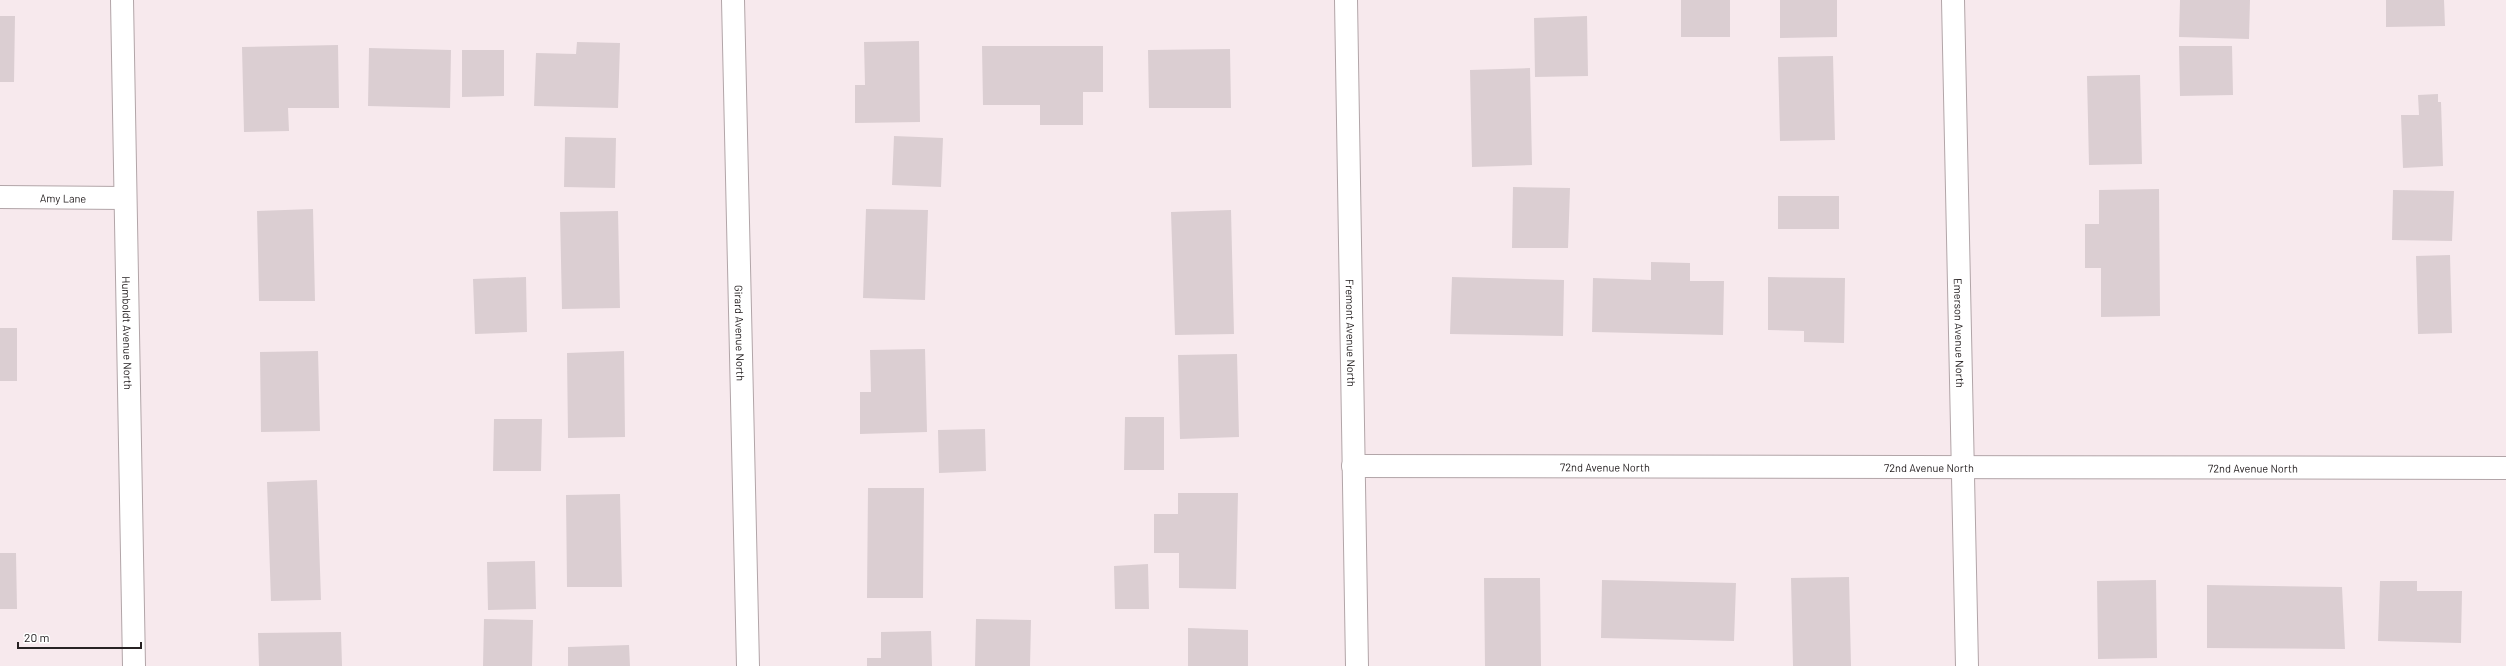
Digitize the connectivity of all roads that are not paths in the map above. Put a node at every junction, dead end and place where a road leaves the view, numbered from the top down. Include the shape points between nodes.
1 (122, 0) edge
2 (733, 0) edge
3 (1346, 0) edge
4 (1953, 0) edge
5 (0, 197) edge
6 (125, 198) junction
7 (1353, 466) junction
8 (1963, 467) junction
9 (2506, 468) edge
10 (134, 666) edge
11 (748, 666) edge
12 (1357, 666) edge
13 (1967, 666) edge

1 - 6 street, Humboldt Avenue North
2 - 11 street, Girard Avenue North
3 - 7 street, Fremont Avenue North
4 - 8 street, Emerson Avenue North
5 - 6 street, Amy Lane
6 - 10 street, Humboldt Avenue North
7 - 8 street, 72nd Avenue North
7 - 12 street, Fremont Avenue North
8 - 9 street, 72nd Avenue North
8 - 13 street, Emerson Avenue North

